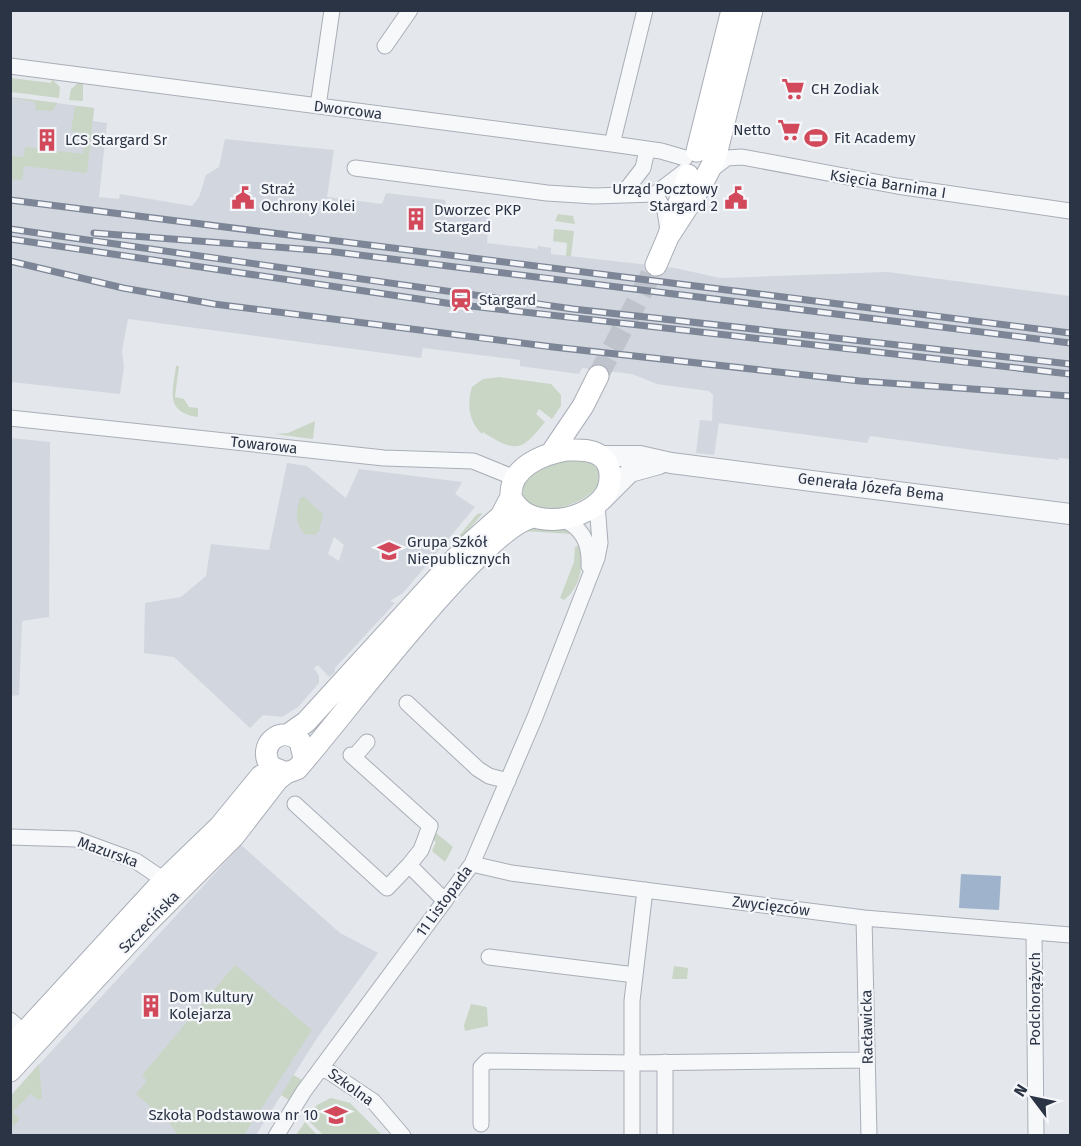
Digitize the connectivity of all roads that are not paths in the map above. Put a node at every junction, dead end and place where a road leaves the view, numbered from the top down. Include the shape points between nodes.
1 (332, 10) edge
2 (410, 10) edge
3 (645, 10) edge
4 (732, 10) edge
5 (752, 10) edge
6 (385, 46) dead end
7 (10, 66) edge
8 (318, 106) junction
9 (612, 144) junction
10 (647, 150) junction
11 (698, 167) junction
12 (355, 168) dead end
13 (655, 194) junction
14 (622, 195) junction
15 (1071, 211) edge
16 (668, 237) junction
17 (656, 265) tunnel mouth
18 (597, 376) tunnel mouth
19 (583, 406) junction
20 (10, 418) edge
21 (552, 452) junction
22 (596, 454) junction
23 (671, 463) junction
24 (513, 488) junction
25 (600, 501) junction
26 (1071, 514) edge
27 (534, 518) junction
28 (561, 519) junction
29 (590, 573) junction
30 (407, 703) dead end
31 (289, 734) junction
32 (367, 742) dead end
33 (304, 758) junction
34 (267, 762) junction
35 (286, 773) junction
36 (508, 781) junction
37 (295, 804) dead end
38 (10, 837) edge
39 (472, 864) junction
40 (409, 865) junction
41 (164, 880) junction
42 (645, 890) junction
43 (445, 901) junction
44 (864, 918) junction
45 (1035, 934) junction
46 (1071, 935) edge
47 (489, 957) dead end
48 (635, 975) junction
49 (15, 1033) edge
50 (867, 1060) junction
51 (665, 1062) junction
52 (632, 1063) junction
53 (322, 1066) junction
54 (10, 1071) edge
55 (481, 1124) dead end
56 (276, 1136) edge
57 (403, 1136) edge
58 (632, 1136) edge
59 (664, 1136) edge
60 (869, 1136) edge
61 (1036, 1136) edge

1 - 8 street
2 - 6 street
3 - 9 street
4 - 11 main road
5 - 11 main road via 733,95
7 - 8 street, Dworcowa
8 - 9 street, Dworcowa
9 - 10 street, Dworcowa
10 - 11 street, Dworcowa
10 - 14 street via 636,181
11 - 13 street, Księcia Barnima I
11 - 15 street, Księcia Barnima I via 742,157 897,186
11 - 16 main road
12 - 14 street via 548,193
13 - 14 street
13 - 16 street via 666,211
16 - 17 main road
18 - 19 main road
19 - 21 main road
19 - 22 main road via 582,431 586,445
20 - 24 street, Towarowa via 384,458 464,460 486,464
21 - 22 main road
21 - 24 main road via 527,465
22 - 23 street, Generała Józefa Bema via 640,456
22 - 25 main road via 607,463 610,475 609,486
23 - 25 street, Generała Józefa Bema via 630,472
23 - 26 street, Generała Józefa Bema
24 - 27 main road via 521,511
24 - 31 main road via 501,516 465,548 306,722
25 - 28 main road
25 - 29 street, 11 Listopada via 600,543
27 - 28 main road
27 - 33 main road via 514,525 465,570
28 - 29 street, 11 Listopada via 579,530 587,542
29 - 36 street, 11 Listopada
30 - 36 street via 478,769
31 - 33 main road via 300,741
31 - 34 main road via 280,734 267,745
32 - 40 street via 352,756 430,826
33 - 35 main road via 297,769
34 - 35 main road
34 - 41 main road, Szczecińska via 259,781 239,805
35 - 54 main road, Szczecińska via 234,836
36 - 39 street, 11 Listopada
37 - 40 street via 387,888
38 - 41 street, Mazurska via 76,839 136,861
39 - 42 street, Zwycięzców
39 - 43 street, 11 Listopada
40 - 43 street
41 - 49 main road, Szczecińska
42 - 44 street, Zwycięzców
42 - 48 street
43 - 53 street, 11 Listopada
44 - 45 street, Zwycięzców
44 - 50 street, Racławicka
45 - 46 street, Zwycięzców
45 - 61 street, Podchorążych
47 - 48 street
48 - 52 street
50 - 51 street
50 - 60 street, Racławicka
51 - 52 street
51 - 59 street
52 - 55 street via 487,1061 481,1067
52 - 58 street
53 - 56 street, 11 Listopada
53 - 57 street, Szkolna via 373,1101

